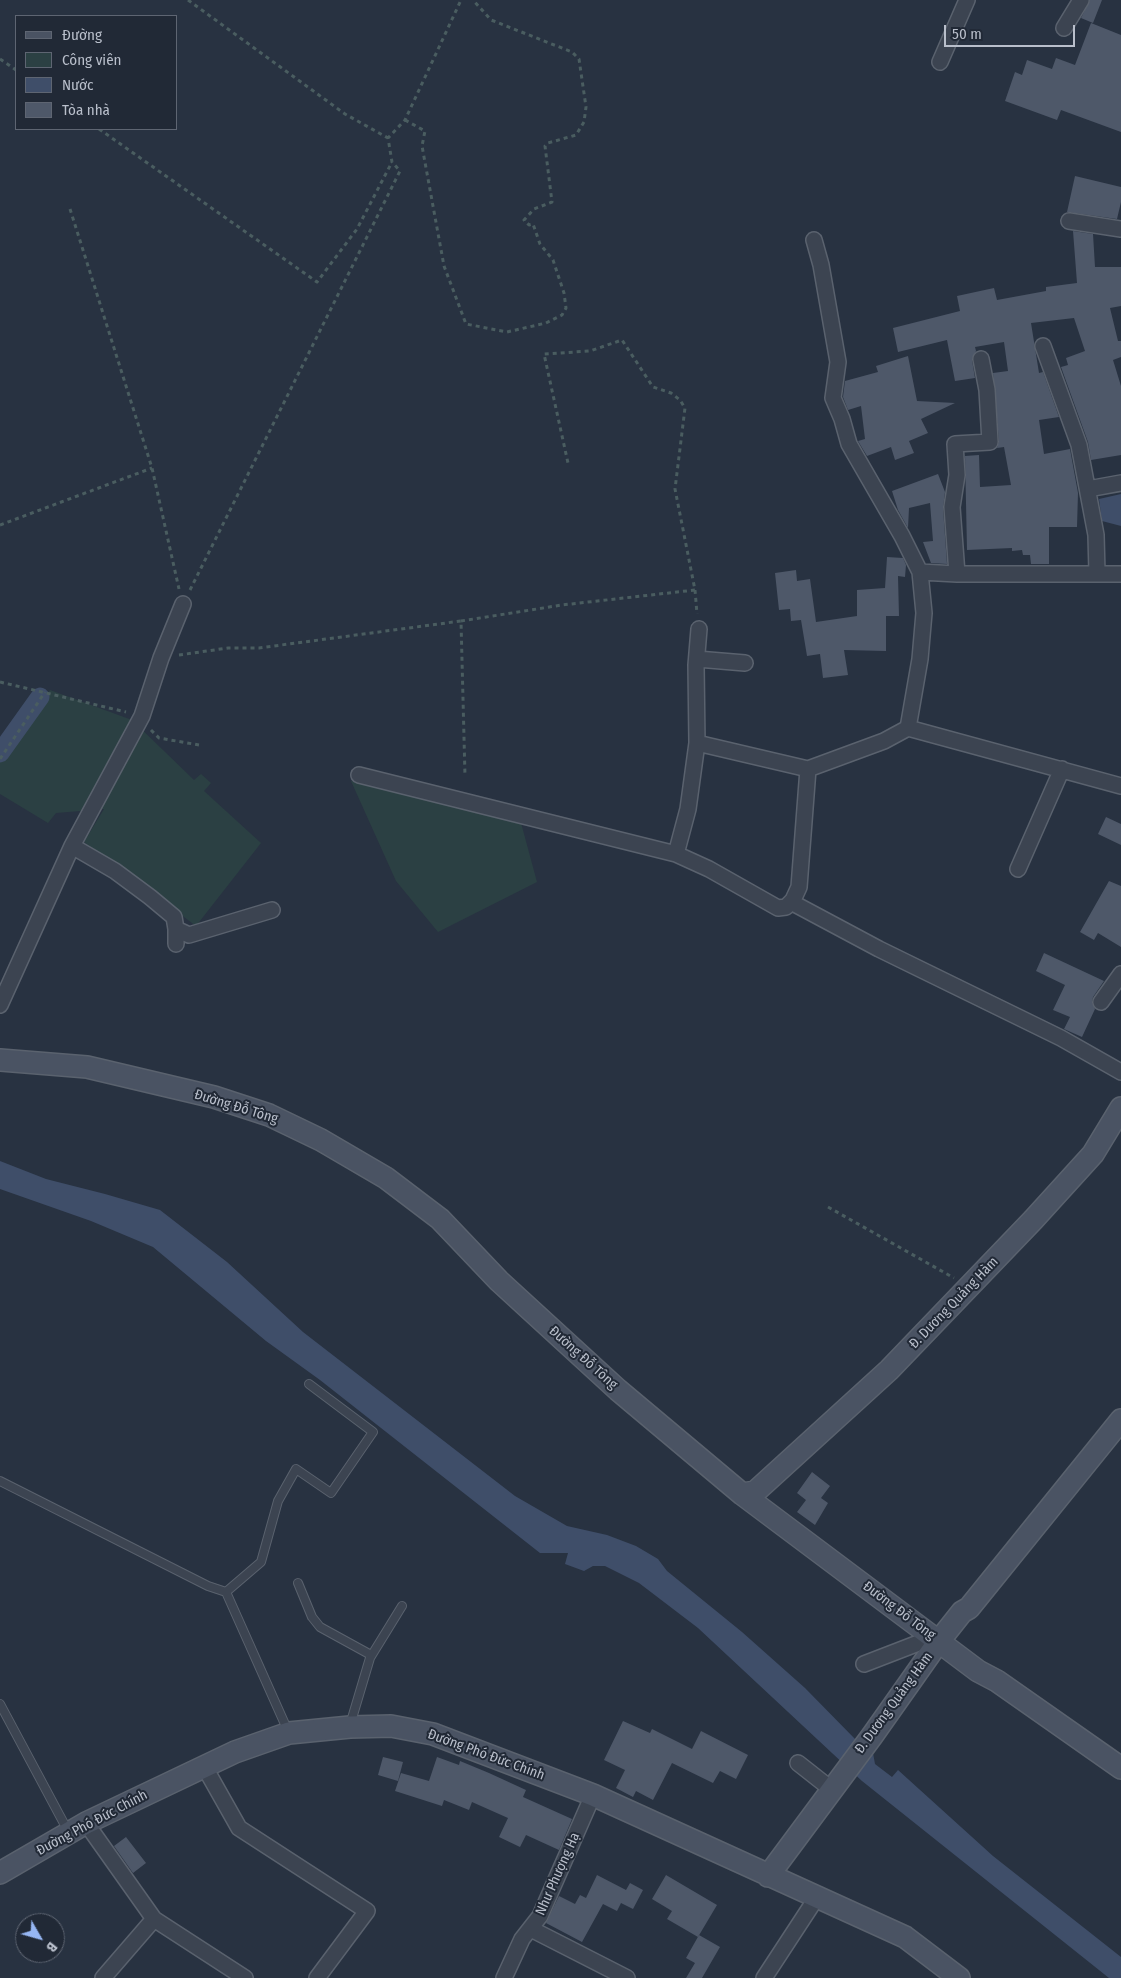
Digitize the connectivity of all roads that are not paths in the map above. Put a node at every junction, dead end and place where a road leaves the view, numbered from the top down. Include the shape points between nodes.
1 (967, 0) edge
2 (1081, 0) edge
3 (1064, 28) dead end
4 (940, 62) dead end
5 (1121, 216) edge
6 (1068, 221) dead end
7 (1121, 228) edge
8 (814, 240) dead end
9 (1043, 346) dead end
10 (981, 359) dead end
11 (1121, 483) edge
12 (1088, 489) junction
13 (920, 572) junction
14 (1097, 573) junction
15 (957, 574) junction
16 (1121, 574) edge
17 (183, 604) road end
18 (699, 629) road end
19 (697, 659) junction
20 (745, 663) dead end
21 (908, 728) junction
22 (697, 743) junction
23 (808, 769) junction
24 (1062, 769) junction
25 (359, 775) dead end
26 (1121, 786) edge
27 (72, 846) junction
28 (676, 854) junction
29 (1018, 870) dead end
30 (791, 902) junction
31 (272, 910) dead end
32 (176, 929) junction
33 (176, 944) dead end
34 (1121, 974) edge
35 (1101, 1002) dead end
36 (0, 1005) edge
37 (0, 1060) edge
38 (1121, 1072) edge
39 (1121, 1108) edge
40 (309, 1384) dead end
41 (1121, 1420) edge
42 (0, 1481) edge
43 (742, 1494) junction
44 (298, 1583) dead end
45 (226, 1592) junction
46 (402, 1606) dead end
47 (936, 1639) junction
48 (372, 1655) junction
49 (864, 1664) dead end
50 (0, 1704) edge
51 (350, 1726) junction
52 (289, 1733) junction
53 (798, 1763) dead end
54 (204, 1766) junction
55 (1121, 1768) edge
56 (834, 1785) junction
57 (593, 1795) junction
58 (77, 1828) junction
59 (0, 1873) edge
60 (768, 1876) junction
61 (817, 1897) junction
62 (154, 1919) junction
63 (531, 1929) junction
64 (102, 1978) edge
65 (245, 1978) edge
66 (317, 1978) edge
67 (504, 1978) edge
68 (626, 1978) edge
69 (764, 1978) edge
70 (959, 1978) edge

1 - 4 street
2 - 3 street
5 - 7 street
6 - 7 street
8 - 13 street via 822,265 838,362 832,398 849,444
9 - 12 street via 1078,445
10 - 15 street via 987,390 990,442 955,444 957,475 952,507
11 - 12 street
12 - 14 street via 1096,535
13 - 15 street
13 - 21 street via 924,613
14 - 15 street
14 - 16 street
17 - 27 street via 142,716
18 - 19 street
19 - 20 street
19 - 22 street
21 - 23 street via 884,741
21 - 24 street
22 - 23 street
22 - 28 street via 688,809
23 - 30 street via 798,887
24 - 26 street
24 - 29 street
25 - 28 street
27 - 32 street via 115,871 150,897 174,917
27 - 36 street
28 - 30 street via 778,908
30 - 38 street via 1061,1038
31 - 32 street via 189,935
32 - 33 street
34 - 35 street
37 - 43 main road, Đường Đỗ Tông via 87,1067 214,1097 269,1115 321,1140 386,1178 440,1219 499,1282 618,1390
39 - 43 main road, Đ. Dương Quảng Hàm via 1094,1154 889,1370 755,1492
40 - 45 lane via 373,1432 331,1493 296,1469 278,1501 261,1562
41 - 47 main road, Đ. Dương Quảng Hàm via 969,1608
42 - 45 lane via 208,1586
43 - 47 main road, Đường Đỗ Tông
44 - 48 lane via 312,1617 320,1627
45 - 52 lane
46 - 48 lane
47 - 49 street
47 - 55 main road, Đường Đỗ Tông
47 - 56 main road, Đ. Dương Quảng Hàm via 872,1736
48 - 51 lane
50 - 58 lane
51 - 52 main road, Đường Phó Đức Chính
51 - 57 main road, Đường Phó Đức Chính via 391,1726 433,1734
52 - 54 main road, Đường Phó Đức Chính
53 - 56 street
54 - 58 main road, Đường Phó Đức Chính
54 - 66 street via 240,1828 366,1911
56 - 60 main road, Đ. Dương Quảng Hàm
57 - 60 main road, Đường Phó Đức Chính
57 - 63 street, Như Phượng Hạ via 540,1916
58 - 59 main road, Đường Phó Đức Chính
58 - 62 street
60 - 61 main road, Đường Phó Đức Chính
61 - 69 street
61 - 70 main road, Đường Phó Đức Chính via 905,1937
62 - 64 street
62 - 65 street
63 - 67 street, Như Phượng Hạ via 522,1940
63 - 68 street

